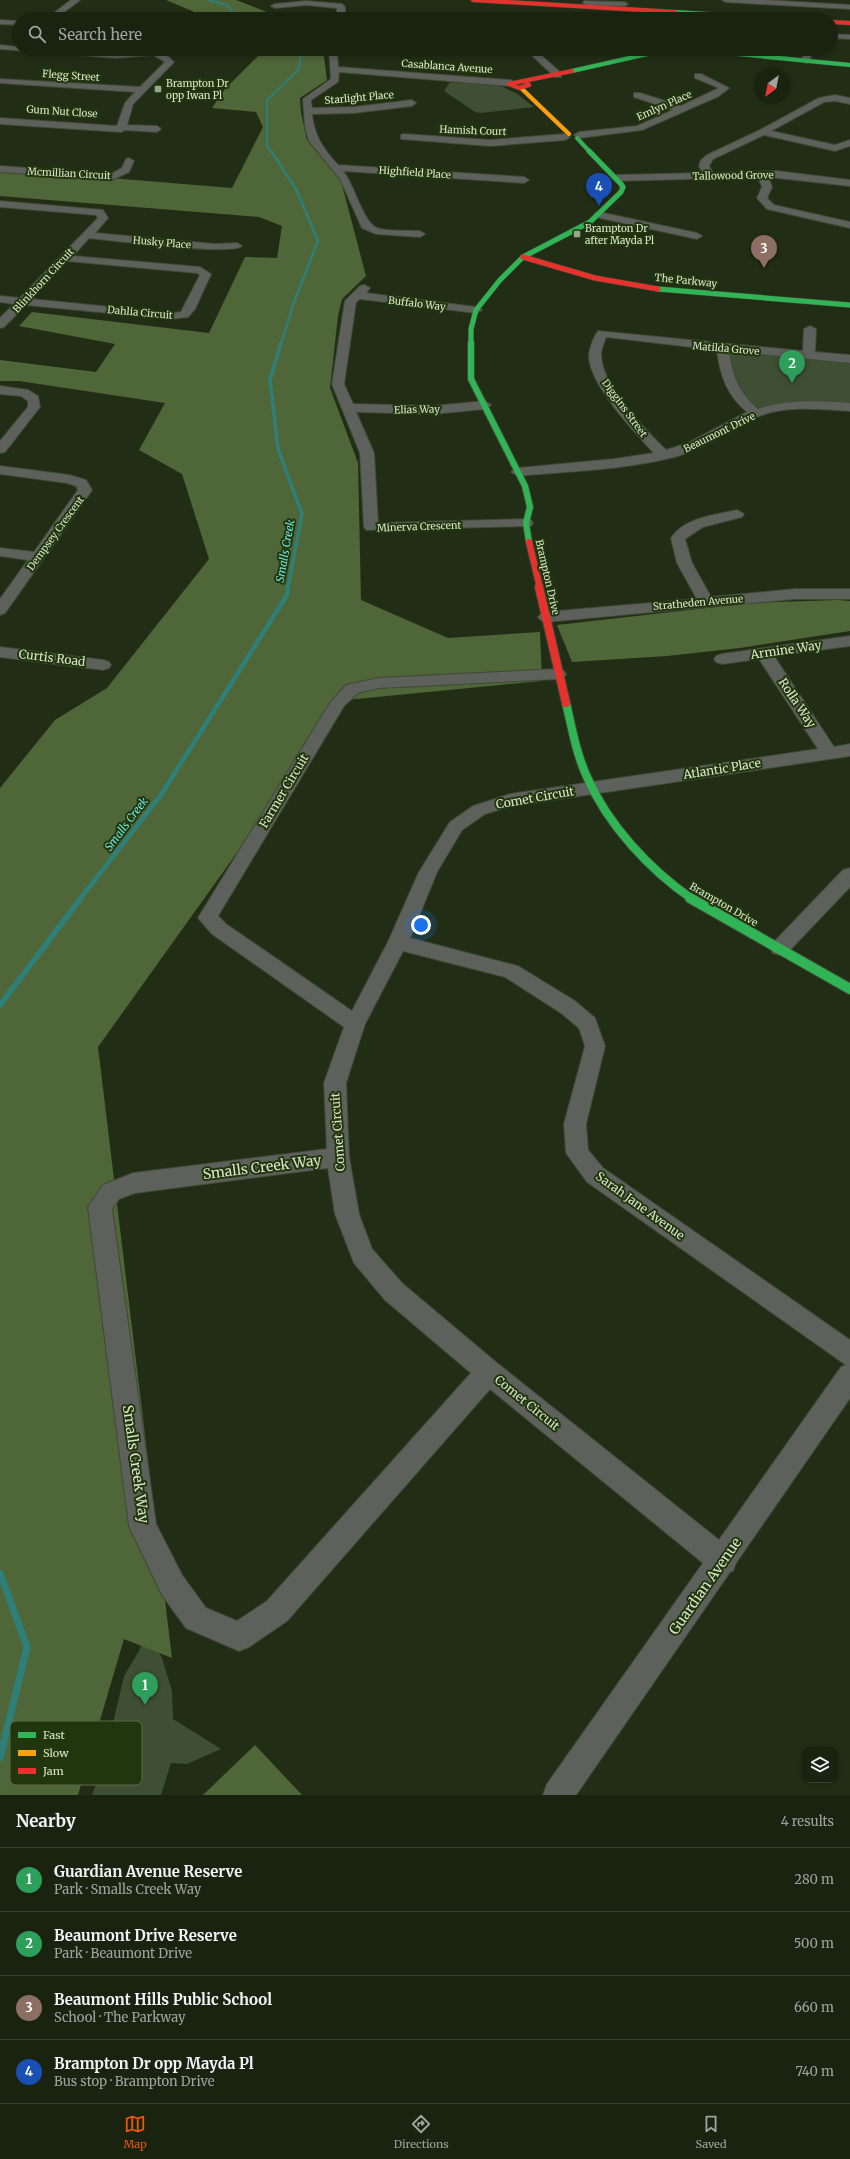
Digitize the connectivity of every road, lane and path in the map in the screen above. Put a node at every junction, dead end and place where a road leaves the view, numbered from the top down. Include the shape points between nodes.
1 (76, 0) edge
2 (473, 0) edge
3 (726, 0) edge
4 (621, 2) edge
5 (587, 3) dead end
6 (823, 3) edge
7 (558, 5) junction
8 (275, 6) dead end
9 (850, 7) edge
10 (60, 12) edge
11 (341, 12) edge
12 (672, 12) edge
13 (690, 12) edge
14 (838, 21) edge
15 (0, 22) edge
16 (850, 22) edge
17 (12, 23) edge
18 (838, 36) edge
19 (850, 37) edge
20 (4, 47) edge
21 (0, 54) edge
22 (163, 56) edge
23 (333, 56) edge
24 (537, 56) edge
25 (639, 56) edge
26 (756, 56) edge
27 (807, 56) edge
28 (806, 61) junction
29 (850, 65) edge
30 (334, 69) junction
31 (558, 75) junction
32 (698, 76) dead end
33 (0, 81) edge
34 (511, 83) joint
35 (524, 85) junction
36 (141, 90) junction
37 (845, 90) dead end
38 (637, 95) dead end
39 (835, 98) junction
40 (850, 101) edge
41 (412, 103) dead end
42 (680, 109) junction
43 (308, 112) junction
44 (0, 117) edge
45 (0, 120) edge
46 (122, 127) junction
47 (157, 129) dead end
48 (763, 132) junction
49 (573, 136) junction
50 (404, 137) dead end
51 (850, 143) edge
52 (129, 161) dead end
53 (336, 168) junction
54 (0, 169) edge
55 (762, 174) junction
56 (709, 175) junction
57 (493, 178) junction
58 (616, 178) junction
59 (524, 180) dead end
60 (850, 184) edge
61 (488, 188) dead end
62 (0, 204) edge
63 (599, 215) junction
64 (850, 225) edge
65 (420, 234) dead end
66 (87, 235) junction
67 (697, 236) dead end
68 (237, 246) dead end
69 (523, 257) junction
70 (64, 258) junction
71 (361, 292) joint
72 (0, 299) edge
73 (24, 301) junction
74 (850, 306) edge
75 (476, 310) junction
76 (0, 325) edge
77 (810, 329) dead end
78 (602, 333) joint
79 (723, 348) junction
80 (809, 355) junction
81 (850, 358) edge
82 (0, 390) edge
83 (485, 405) junction
84 (850, 407) edge
85 (348, 408) junction
86 (755, 413) junction
87 (0, 449) edge
88 (663, 455) junction
89 (0, 470) edge
90 (518, 472) junction
91 (738, 514) dead end
92 (526, 523) junction
93 (0, 552) edge
94 (38, 557) junction
95 (850, 594) edge
96 (706, 601) junction
97 (0, 610) edge
98 (546, 617) junction
99 (850, 641) edge
100 (0, 652) edge
101 (764, 654) junction
102 (722, 659) dead end
103 (103, 665) dead end
104 (558, 674) junction
105 (850, 750) edge
106 (830, 752) junction
107 (594, 788) junction
108 (850, 875) edge
109 (398, 942) junction
110 (780, 948) junction
111 (850, 989) edge
112 (355, 1024) junction
113 (338, 1157) junction
114 (850, 1355) edge
115 (488, 1372) junction
116 (850, 1376) edge
117 (723, 1561) junction
118 (558, 1795) edge

1 - 10 street
2 - 7 street
3 - 6 street
4 - 5 street
6 - 9 street
7 - 12 street
7 - 13 street
8 - 11 street via 306,3 339,6
14 - 16 street
15 - 17 street
18 - 19 street
20 - 21 street
22 - 36 street via 170,62
23 - 30 street
24 - 31 street
25 - 31 street
26 - 28 street
27 - 28 street
28 - 29 street
30 - 34 street, Casablanca Avenue
30 - 43 street via 335,80 307,99
31 - 35 street
32 - 42 street, Emlyn Place via 725,88
33 - 36 street, Flegg Street
34 - 35 street
35 - 49 street
36 - 46 street via 128,107
37 - 39 street
38 - 42 street
39 - 40 street
39 - 48 street via 815,104
41 - 43 street, Starlight Place
42 - 49 street, Emlyn Place via 639,128
43 - 53 street via 309,128 314,141
44 - 46 street, Gum Nut Close
45 - 46 street, Gum Nut Close
46 - 47 street, Gum Nut Close
48 - 51 street via 835,148
48 - 56 street via 710,157 704,166
49 - 50 street, Hamish Court via 490,143
49 - 58 street
52 - 54 street, Mcmillian Circuit via 126,170 112,177
53 - 57 street, Highfield Place
53 - 65 street via 344,178 366,226 376,231
55 - 56 street, Tallowood Grove
55 - 60 street, Tallowood Grove via 790,175
55 - 64 street via 767,187 762,198 771,207
56 - 58 street, Tallowood Grove
57 - 59 street, Highfield Place
57 - 61 street
58 - 63 street, Brampton Drive via 623,187 621,192
62 - 66 street, Blinkhorn Circuit via 99,212 103,218
63 - 67 street
63 - 69 street, Brampton Drive
66 - 68 street, Husky Place via 215,247
66 - 70 street, Blinkhorn Circuit
69 - 74 street, The Parkway via 621,284
69 - 75 street, Brampton Drive
70 - 73 street, Blinkhorn Circuit
70 - 73 street, Dahlia Circuit via 200,270 206,274 184,315 171,316
71 - 75 street, Buffalo Way
71 - 85 street, Minerva Crescent via 349,305 338,384
72 - 73 street
73 - 76 street, Blinkhorn Circuit
75 - 83 street, Brampton Drive via 471,329 471,379
77 - 80 street
78 - 79 street, Matilda Grove
78 - 88 street, Diggins Street via 595,355 603,380 638,430
79 - 80 street, Matilda Grove
79 - 86 street via 725,372 730,385
80 - 81 street, Matilda Grove
82 - 87 street via 24,393 34,399 34,407
83 - 85 street, Elias Way via 433,410
83 - 90 street, Brampton Drive
84 - 86 street, Beaumont Drive via 815,406
85 - 92 street, Minerva Crescent via 367,453 371,527
86 - 88 street, Beaumont Drive via 686,448
88 - 90 street, Beaumont Drive via 643,460
89 - 94 street, Dempsey Crescent via 69,478 84,486 82,496
90 - 92 street, Brampton Drive via 525,486 530,508
91 - 96 street via 699,523 686,529 678,538 680,553 692,582
92 - 98 street, Brampton Drive
93 - 94 street
94 - 97 street, Dempsey Crescent
95 - 96 street, Stratheden Avenue via 795,594
96 - 98 street, Stratheden Avenue
98 - 104 street, Brampton Drive
99 - 101 street, Armine Way
100 - 103 street, Curtis Road
101 - 102 street, Armine Way
101 - 106 street, Rolla Way
104 - 107 street, Brampton Drive via 579,757
104 - 112 street, Farmer Circuit via 379,682 352,689 338,703 212,909 208,918 219,929
105 - 106 street, Atlantic Place
106 - 107 street, Atlantic Place
107 - 109 street, Comet Circuit via 510,800 480,810 456,826 428,872
107 - 110 street, Brampton Drive via 611,816 660,874 685,894
108 - 110 street
109 - 112 street, Comet Circuit
109 - 114 street, Sarah Jane Avenue via 511,971 568,1006 588,1024 595,1046 575,1124 578,1153 595,1175
110 - 111 street, Brampton Drive
112 - 113 street, Comet Circuit via 335,1083
113 - 115 street, Comet Circuit via 347,1214 362,1255 394,1292
113 - 115 street, Smalls Creek Way via 133,1183 111,1192 100,1207 143,1526 172,1585 196,1618 239,1637 277,1610
115 - 117 street, Comet Circuit
116 - 117 street, Guardian Avenue
117 - 118 street, Guardian Avenue

